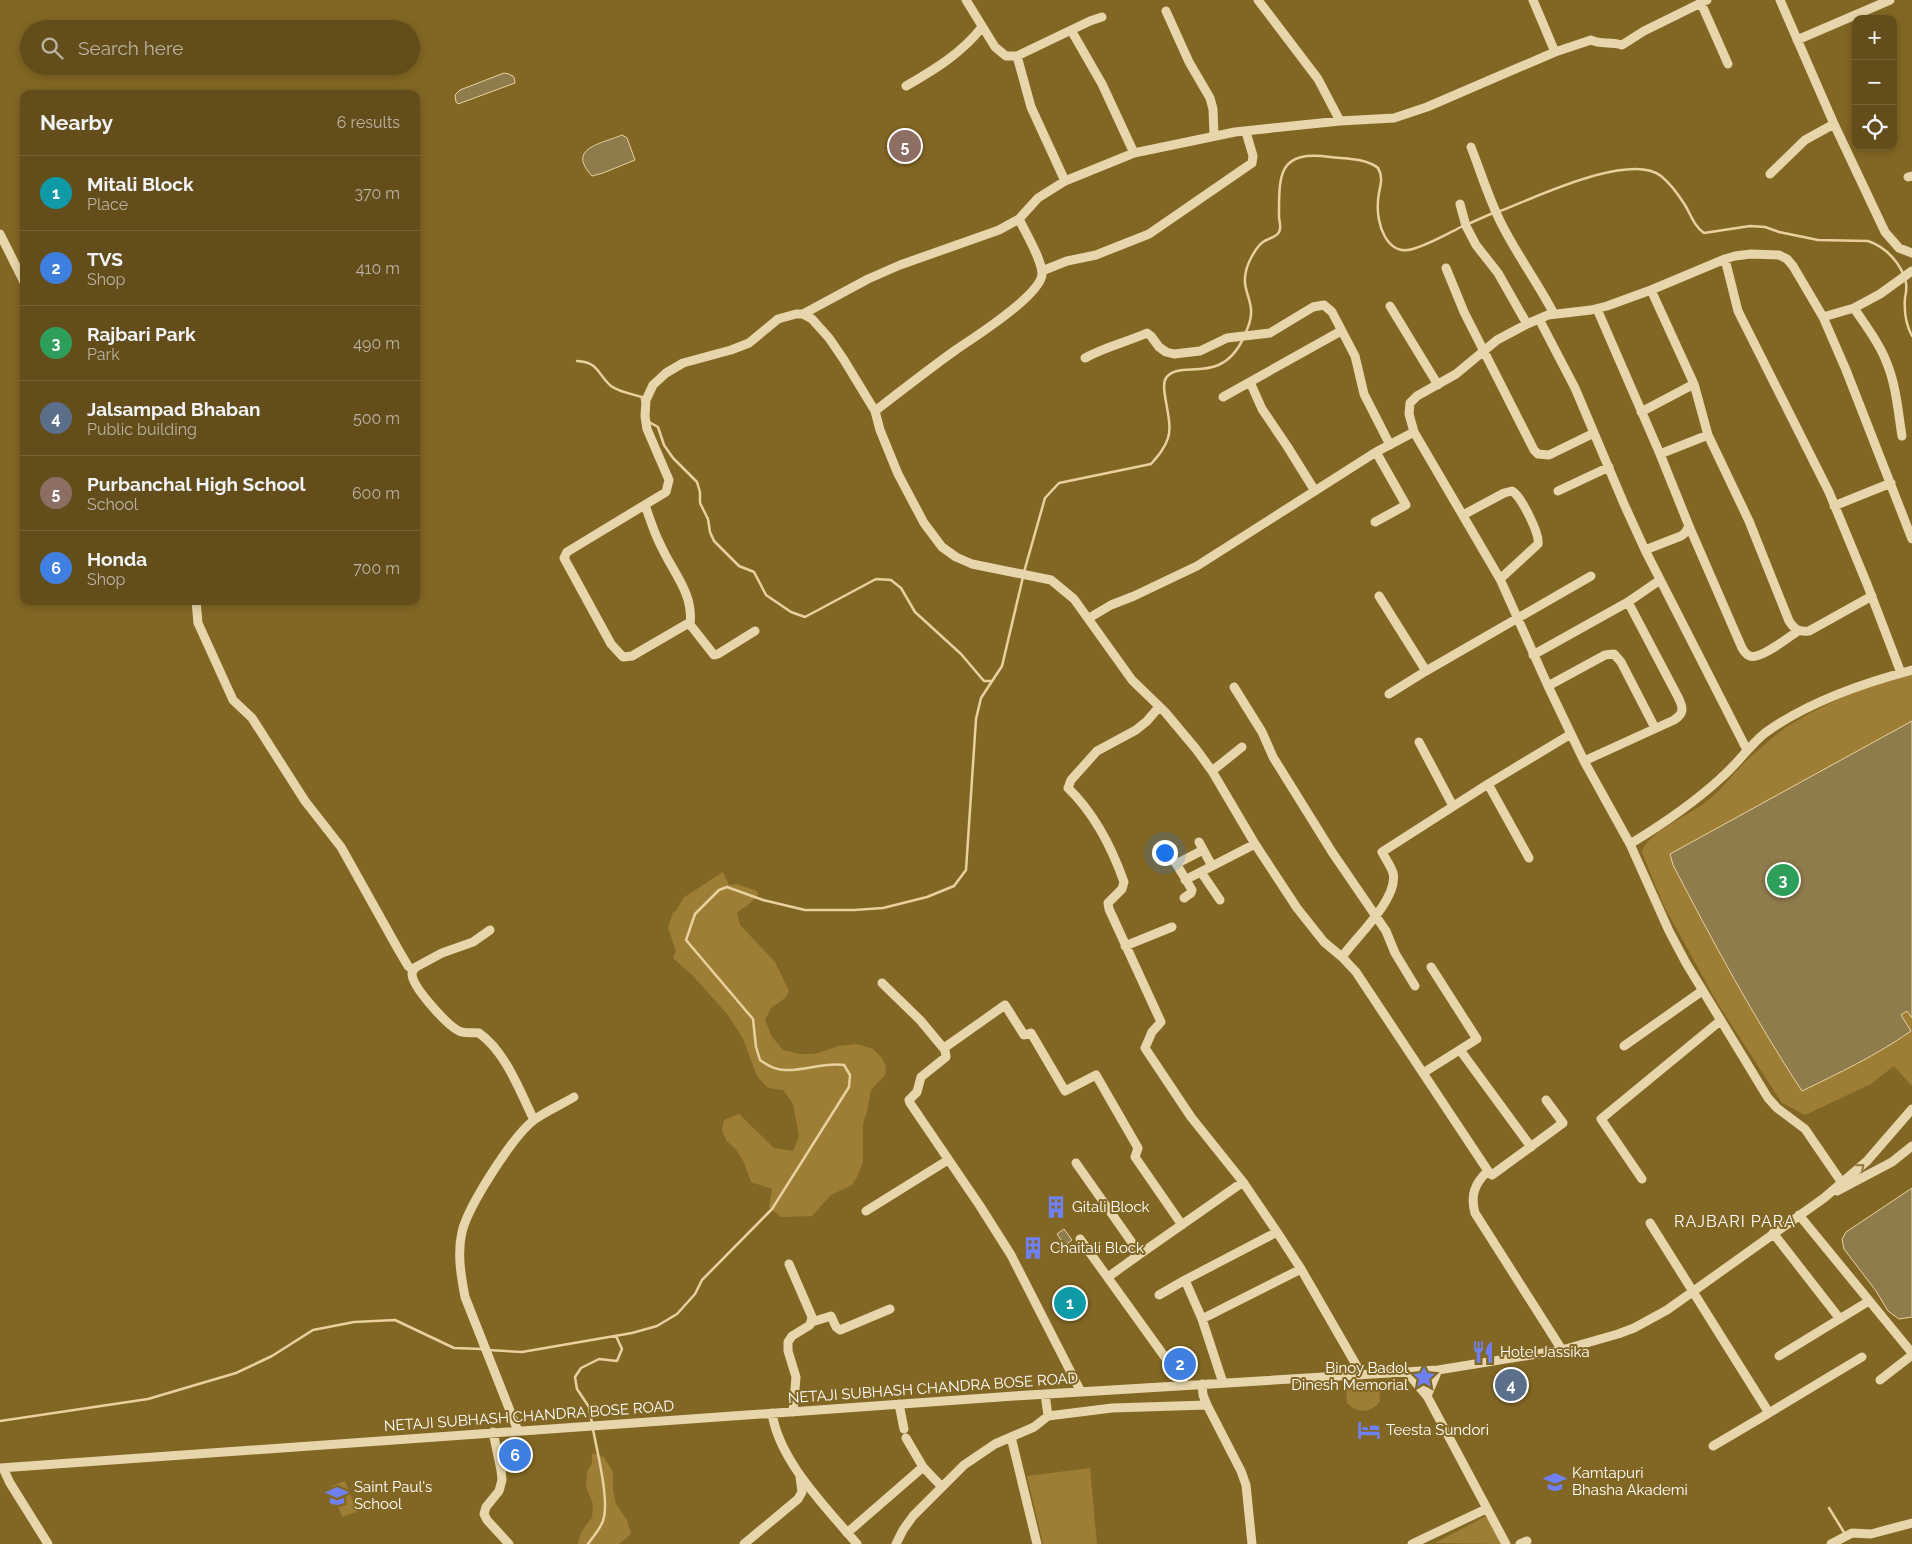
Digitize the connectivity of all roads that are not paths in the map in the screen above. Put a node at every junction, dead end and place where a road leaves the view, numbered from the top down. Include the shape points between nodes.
1 (966, 0) edge
2 (1258, 0) edge
3 (1533, 0) edge
4 (1780, 0) edge
5 (1890, 0) edge
6 (1704, 2) edge
7 (1166, 11) dead end
8 (1102, 17) dead end
9 (982, 27) junction
10 (1071, 30) junction
11 (1797, 40) junction
12 (1555, 52) junction
13 (1017, 56) junction
14 (1728, 64) dead end
15 (906, 86) dead end
16 (1340, 121) junction
17 (1834, 124) junction
18 (1246, 132) junction
19 (1214, 135) junction
20 (1471, 147) dead end
21 (1134, 153) junction
22 (1770, 174) dead end
23 (1064, 181) junction
24 (1460, 204) dead end
25 (1018, 219) junction
26 (0, 234) edge
27 (1912, 253) edge
28 (1725, 259) junction
29 (1446, 268) dead end
30 (1042, 271) junction
31 (1911, 272) edge
32 (20, 274) edge
33 (1651, 290) junction
34 (1390, 306) dead end
35 (1854, 308) junction
36 (1597, 309) junction
37 (803, 314) junction
38 (1554, 314) junction
39 (1824, 317) junction
40 (1539, 319) junction
41 (1527, 324) junction
42 (1340, 331) junction
43 (1484, 349) junction
44 (1085, 358) dead end
45 (1250, 382) junction
46 (1694, 384) junction
47 (1438, 385) junction
48 (1223, 397) dead end
49 (875, 411) junction
50 (1641, 412) junction
51 (1414, 432) junction
52 (1594, 433) junction
53 (1708, 435) junction
54 (1902, 436) dead end
55 (1390, 445) junction
56 (1376, 452) junction
57 (1660, 454) junction
58 (1609, 468) junction
59 (1890, 483) junction
60 (1315, 491) junction
61 (1558, 491) dead end
62 (645, 505) junction
63 (1834, 506) junction
64 (1463, 515) junction
65 (1375, 522) dead end
66 (1688, 526) junction
67 (1912, 539) edge
68 (1645, 550) junction
69 (1591, 576) dead end
70 (1500, 579) junction
71 (1660, 580) junction
72 (1380, 596) dead end
73 (1872, 596) junction
74 (1628, 602) junction
75 (196, 605) edge
76 (1089, 618) junction
77 (1518, 618) junction
78 (690, 625) junction
79 (1798, 631) junction
80 (755, 632) dead end
81 (1533, 655) junction
82 (1912, 670) edge
83 (1426, 671) junction
84 (1902, 672) junction
85 (1548, 686) junction
86 (1234, 687) dead end
87 (1389, 694) dead end
88 (1159, 707) junction
89 (1655, 728) junction
90 (1571, 734) junction
91 (1419, 742) dead end
92 (1242, 747) dead end
93 (1746, 750) junction
94 (1584, 761) junction
95 (1212, 771) junction
96 (1488, 784) junction
97 (1453, 806) junction
98 (1255, 844) junction
99 (1630, 844) junction
100 (1171, 855) dead end
101 (1529, 858) dead end
102 (1176, 864) junction
103 (1212, 866) junction
104 (1201, 872) junction
105 (1185, 880) junction
106 (1184, 898) dead end
107 (1220, 900) dead end
108 (1376, 916) junction
109 (1172, 927) dead end
110 (490, 930) dead end
111 (1125, 946) junction
112 (1342, 957) junction
113 (1431, 967) dead end
114 (413, 970) junction
115 (882, 983) dead end
116 (1415, 986) dead end
117 (1702, 991) junction
118 (1720, 1021) junction
119 (1624, 1046) dead end
120 (944, 1048) junction
121 (1460, 1050) junction
122 (1423, 1073) junction
123 (574, 1097) dead end
124 (1546, 1100) dead end
125 (1912, 1109) edge
126 (534, 1120) junction
127 (1912, 1146) edge
128 (1531, 1147) junction
129 (948, 1160) junction
130 (1076, 1163) dead end
131 (1488, 1170) junction
132 (1642, 1179) dead end
133 (1243, 1182) junction
134 (1842, 1183) junction
135 (1824, 1198) junction
136 (866, 1211) dead end
137 (1799, 1215) junction
138 (1650, 1223) dead end
139 (1182, 1224) junction
140 (1277, 1232) junction
141 (1774, 1233) junction
142 (1080, 1239) dead end
143 (1140, 1254) junction
144 (789, 1264) dead end
145 (1301, 1270) junction
146 (1108, 1277) junction
147 (1185, 1280) junction
148 (1693, 1292) junction
149 (1159, 1295) dead end
150 (1869, 1301) junction
151 (890, 1309) dead end
152 (1202, 1318) junction
153 (1840, 1319) junction
154 (812, 1322) junction
155 (1562, 1350) junction
156 (1912, 1354) edge
157 (1778, 1356) dead end
158 (1862, 1357) dead end
159 (1438, 1370) junction
160 (1407, 1372) junction
161 (1362, 1375) junction
162 (1880, 1380) dead end
163 (1223, 1383) junction
164 (1202, 1384) junction
165 (1185, 1385) junction
166 (1080, 1392) junction
167 (1044, 1394) junction
168 (1427, 1396) junction
169 (900, 1404) junction
170 (1207, 1404) junction
171 (794, 1412) junction
172 (772, 1413) junction
173 (1769, 1413) junction
174 (1048, 1416) junction
175 (518, 1431) junction
176 (493, 1432) junction
177 (1011, 1437) junction
178 (1713, 1446) dead end
179 (923, 1466) junction
180 (1, 1468) edge
181 (800, 1476) junction
182 (942, 1487) junction
183 (811, 1489) junction
184 (798, 1499) junction
185 (1486, 1509) junction
186 (1912, 1523) edge
187 (847, 1533) junction
188 (1835, 1542) edge
189 (48, 1544) edge
190 (509, 1544) edge
191 (744, 1544) edge
192 (856, 1544) edge
193 (896, 1544) edge
194 (1037, 1544) edge
195 (1252, 1544) edge
196 (1412, 1544) edge
197 (1506, 1544) edge

1 - 9 street
2 - 16 street via 1318,79
3 - 12 street
4 - 11 street
5 - 11 street
6 - 12 street via 1622,45 1607,41 1598,44 1591,40
6 - 14 street
7 - 19 street via 1210,98
8 - 10 street
9 - 13 street via 999,52
9 - 15 street via 972,40 936,68
10 - 13 street
10 - 21 street via 1102,84
11 - 17 street
12 - 16 street via 1407,114 1379,120
13 - 23 street via 1033,112
16 - 18 street
17 - 22 street via 1805,140
17 - 27 street via 1885,232 1899,248
18 - 19 street
18 - 30 street via 1252,163 1149,234 1096,255
19 - 21 street
20 - 38 street via 1496,211
21 - 23 street
23 - 25 street via 1038,198
24 - 41 street via 1465,223 1484,258 1498,273
25 - 30 street
25 - 37 street via 995,232 868,279
26 - 32 street
28 - 33 street
28 - 39 street via 1769,253 1787,258
28 - 63 street via 1738,311
29 - 43 street
30 - 49 street via 1039,282 1020,303
31 - 35 street
33 - 36 street
33 - 46 street
34 - 47 street
35 - 39 street
35 - 54 street via 1888,366
36 - 38 street
36 - 50 street
37 - 49 street via 829,338
37 - 62 street via 778,319 743,345 682,363 660,378 650,390 646,400 647,429 669,480 666,492
38 - 40 street
39 - 59 street
40 - 41 street
40 - 52 street via 1576,388
41 - 43 street
42 - 44 street via 1332,312 1321,304 1275,331 1226,338 1200,351 1174,354 1162,349 1147,333
42 - 45 street
42 - 55 street via 1357,362 1364,394
43 - 47 street
43 - 52 street via 1515,415 1538,454 1549,455
45 - 48 street
45 - 60 street via 1262,409
46 - 50 street
46 - 53 street
47 - 51 street via 1410,403 1408,414
49 - 76 street via 898,474 924,523 942,547 966,562 1047,579 1064,589
50 - 57 street
51 - 55 street
51 - 64 street
52 - 58 street
53 - 57 street
53 - 79 street via 1749,521 1789,621
55 - 56 street
56 - 60 street
56 - 65 street via 1406,505
57 - 66 street
58 - 61 street
58 - 68 street
59 - 63 street
59 - 67 street
60 - 76 street via 1184,574 1111,605
62 - 78 street via 660,546 686,591 691,608
62 - 78 street via 567,552 564,558 611,644 623,657 632,656 682,626
63 - 73 street
64 - 70 street
64 - 70 street via 1504,493 1512,491 1518,495 1538,533 1538,544
66 - 68 street via 1681,536
66 - 79 street via 1748,656 1762,655
68 - 71 street
69 - 77 street
70 - 77 street
71 - 74 street
71 - 93 street
72 - 83 street
73 - 79 street via 1809,631
73 - 84 street
74 - 81 street
74 - 89 street via 1683,708 1679,717
75 - 114 street via 198,623 233,700 252,718 305,801 342,847
76 - 88 street via 1132,680
77 - 81 street
77 - 83 street
78 - 80 street via 714,655
81 - 85 street
82 - 84 street
83 - 87 street
84 - 93 street via 1801,711 1767,732
85 - 89 street via 1606,654 1614,654
85 - 90 street
86 - 108 street via 1262,732 1273,757
88 - 95 street
88 - 111 street via 1136,730 1097,751 1068,785 1101,831 1122,875 1122,889 1108,903
89 - 94 street
90 - 94 street
90 - 96 street
91 - 97 street
92 - 95 street
93 - 99 street via 1696,800
94 - 99 street
95 - 98 street
96 - 97 street
96 - 101 street
97 - 108 street via 1382,852 1393,872 1393,883
98 - 103 street
98 - 112 street via 1297,908 1324,942
99 - 117 street via 1669,931
100 - 102 street
102 - 103 street via 1201,846
102 - 105 street
103 - 104 street
104 - 105 street
104 - 107 street
105 - 106 street via 1192,890
108 - 112 street
108 - 116 street
109 - 111 street
110 - 114 street via 473,942 442,953
111 - 133 street via 1161,1022 1145,1048 1191,1117
112 - 122 street via 1356,972
113 - 121 street via 1476,1039
114 - 126 street via 412,976 434,1009 460,1032 482,1034 496,1051
115 - 120 street
117 - 118 street
117 - 119 street
118 - 132 street via 1601,1119
118 - 134 street via 1768,1098 1805,1129
120 - 129 street via 946,1057 921,1077 917,1092 909,1100
120 - 139 street via 1004,1005 1024,1034 1031,1033 1065,1091 1096,1075 1138,1148 1135,1157
121 - 122 street
121 - 128 street
122 - 131 street
123 - 126 street
124 - 128 street via 1563,1123
134 -> 125 street, NETAJI SUBHASH CHANDRA BOSE ROAD via 1868,1161
126 - 175 street via 509,1147 466,1218 462,1233 461,1276 465,1297
127 - 135 street, NETAJI SUBHASH CHANDRA BOSE ROAD via 1868,1177
128 - 131 street via 1492,1175
129 - 136 street
129 - 166 street via 1010,1255
130 - 143 street
131 - 155 street via 1474,1190 1475,1213
133 - 139 street
133 - 140 street
134 - 135 street, NETAJI SUBHASH CHANDRA BOSE ROAD
135 - 137 street, NETAJI SUBHASH CHANDRA BOSE ROAD
137 - 141 street, NETAJI SUBHASH CHANDRA BOSE ROAD
137 - 150 street
138 - 148 street
139 - 143 street
140 - 145 street
140 - 147 street
141 - 148 street, NETAJI SUBHASH CHANDRA BOSE ROAD
141 - 153 street
142 - 146 street
143 - 146 street
144 - 154 street via 810,1309
145 - 152 street
145 - 161 street
146 - 165 street
147 - 149 street
147 - 152 street
148 - 155 street, NETAJI SUBHASH CHANDRA BOSE ROAD via 1634,1328
148 - 173 street
150 - 153 street
150 - 156 street
151 - 154 street via 840,1330 831,1316
152 - 163 street
153 - 157 street
154 - 171 street via 788,1342 796,1378
155 - 159 street, NETAJI SUBHASH CHANDRA BOSE ROAD
156 - 162 street
158 - 173 street
159 - 160 street, NETAJI SUBHASH CHANDRA BOSE ROAD
159 - 168 street
160 - 161 street, NETAJI SUBHASH CHANDRA BOSE ROAD
160 - 168 street
161 - 163 street, NETAJI SUBHASH CHANDRA BOSE ROAD
163 - 164 street, NETAJI SUBHASH CHANDRA BOSE ROAD
164 - 165 street, NETAJI SUBHASH CHANDRA BOSE ROAD
164 - 170 street
165 - 166 street, NETAJI SUBHASH CHANDRA BOSE ROAD
166 - 167 street, NETAJI SUBHASH CHANDRA BOSE ROAD
167 - 169 street, NETAJI SUBHASH CHANDRA BOSE ROAD
167 - 174 street
168 - 185 street
169 - 171 street, NETAJI SUBHASH CHANDRA BOSE ROAD
169 - 179 street via 905,1434
170 - 174 street via 1112,1408
170 - 195 street via 1246,1485
171 - 172 street, NETAJI SUBHASH CHANDRA BOSE ROAD
172 - 175 street, NETAJI SUBHASH CHANDRA BOSE ROAD
172 - 181 street via 774,1429
173 - 178 street
174 - 177 street via 1034,1427
175 - 176 street, NETAJI SUBHASH CHANDRA BOSE ROAD
176 - 180 street, NETAJI SUBHASH CHANDRA BOSE ROAD
176 - 190 street via 502,1480 484,1514
177 - 182 street via 964,1465
177 - 194 street
179 - 182 street
179 - 187 street
180 - 189 street
181 - 183 street
181 - 184 street via 802,1492
182 - 193 street via 914,1516
183 - 184 street
183 - 187 street
184 - 191 street
185 - 196 street
185 - 197 street
186 - 188 street via 1871,1534 1852,1533
187 - 192 street

